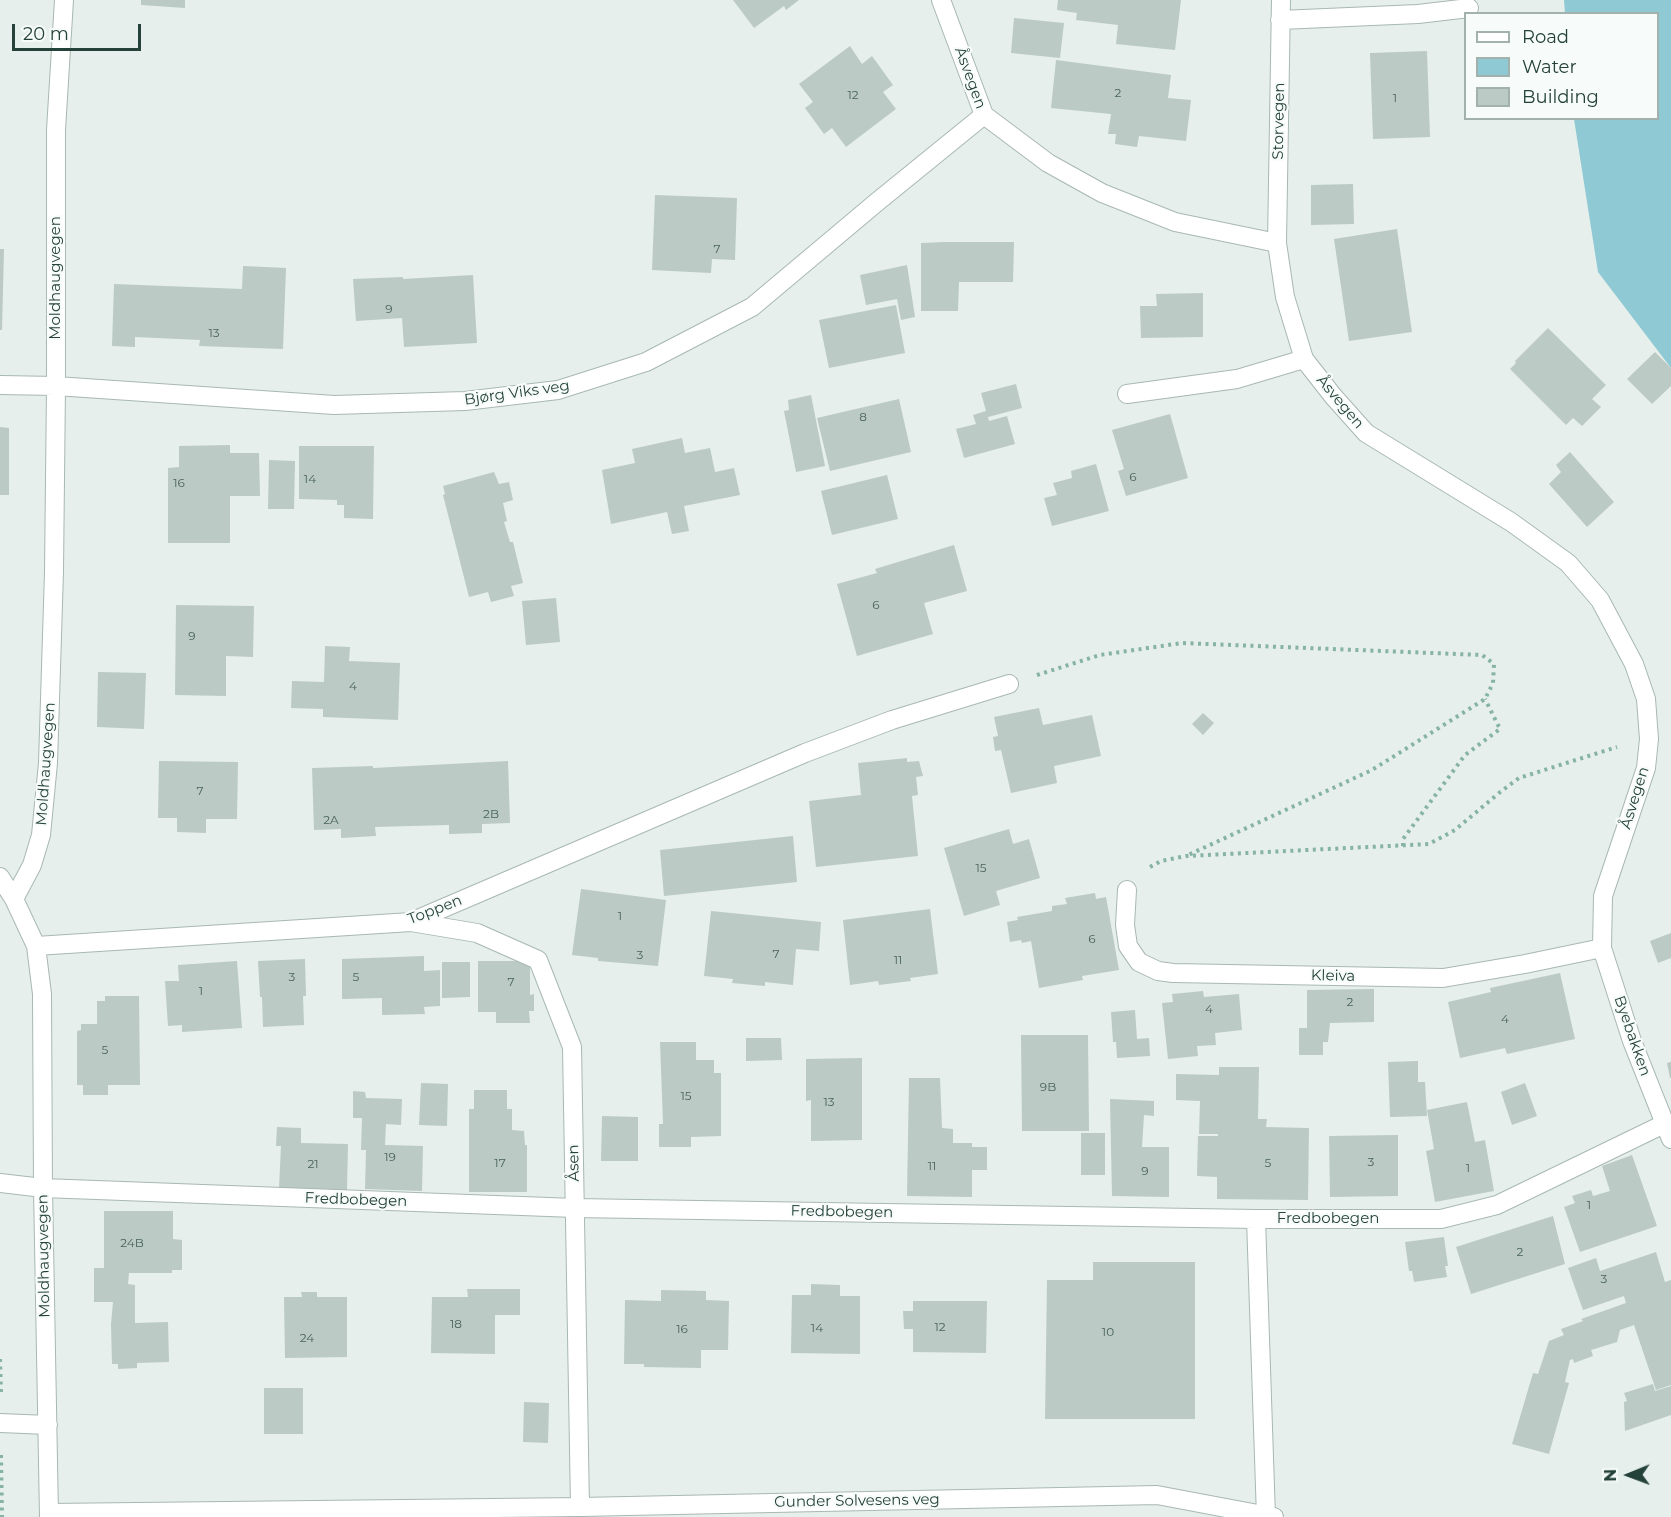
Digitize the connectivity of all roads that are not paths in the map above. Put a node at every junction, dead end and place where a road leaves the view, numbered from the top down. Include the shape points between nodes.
1 (64, 0) edge
2 (941, 0) edge
3 (1281, 0) edge
4 (1468, 8) dead end
5 (1280, 20) junction
6 (984, 115) junction
7 (1277, 243) junction
8 (1304, 359) junction
9 (0, 385) edge
10 (56, 386) junction
11 (1127, 394) dead end
12 (1009, 684) road end
13 (0, 877) edge
14 (1127, 890) road end
15 (14, 899) junction
16 (411, 922) junction
17 (36, 946) junction
18 (1602, 948) junction
19 (1668, 1131) edge
20 (0, 1183) edge
21 (43, 1188) junction
22 (575, 1208) junction
23 (1256, 1219) junction
24 (0, 1423) edge
25 (48, 1425) junction
26 (580, 1507) junction
27 (49, 1515) edge
28 (1269, 1517) edge

1 - 10 street, Moldhaugvegen via 56,130
2 - 6 street, Åsvegen
3 - 5 street, Storvegen
4 - 5 street
5 - 7 street, Storvegen
6 - 7 street, Åsvegen via 1048,164 1102,193 1175,222
6 - 10 street, Bjørg Viks veg via 752,308 646,363 558,390 465,401 334,405
7 - 8 street, Åsvegen via 1285,297
8 - 11 street via 1237,379
8 - 18 street, Åsvegen via 1366,433 1511,522 1568,563 1600,600 1619,633 1646,699 1650,739 1646,768 1603,896
9 - 10 street, Bjørg Viks veg
10 - 15 street, Moldhaugvegen via 48,763 41,835 32,865
12 - 16 street, Toppen via 892,720 805,753
13 - 15 street
14 - 18 street, Kleiva via 1128,946 1139,962 1173,973 1443,978
15 - 17 street, Moldhaugvegen
16 - 17 street, Toppen
16 - 22 street, Åsen via 477,933 538,960 572,1047
17 - 21 street, Moldhaugvegen via 42,994
18 - 19 street, Byebakken via 1632,1041
19 - 23 street, Fredbobegen via 1497,1205 1441,1219
20 - 21 street, Fredbobegen
21 - 22 street, Fredbobegen
21 - 25 street, Moldhaugvegen
22 - 23 street, Fredbobegen
22 - 26 street, Åsen
23 - 28 street, Gunder Solvesens veg
24 - 25 street
25 - 27 street, Moldhaugvegen
26 - 27 street, Gunder Solvesens veg
26 - 28 street, Gunder Solvesens veg via 1157,1495

